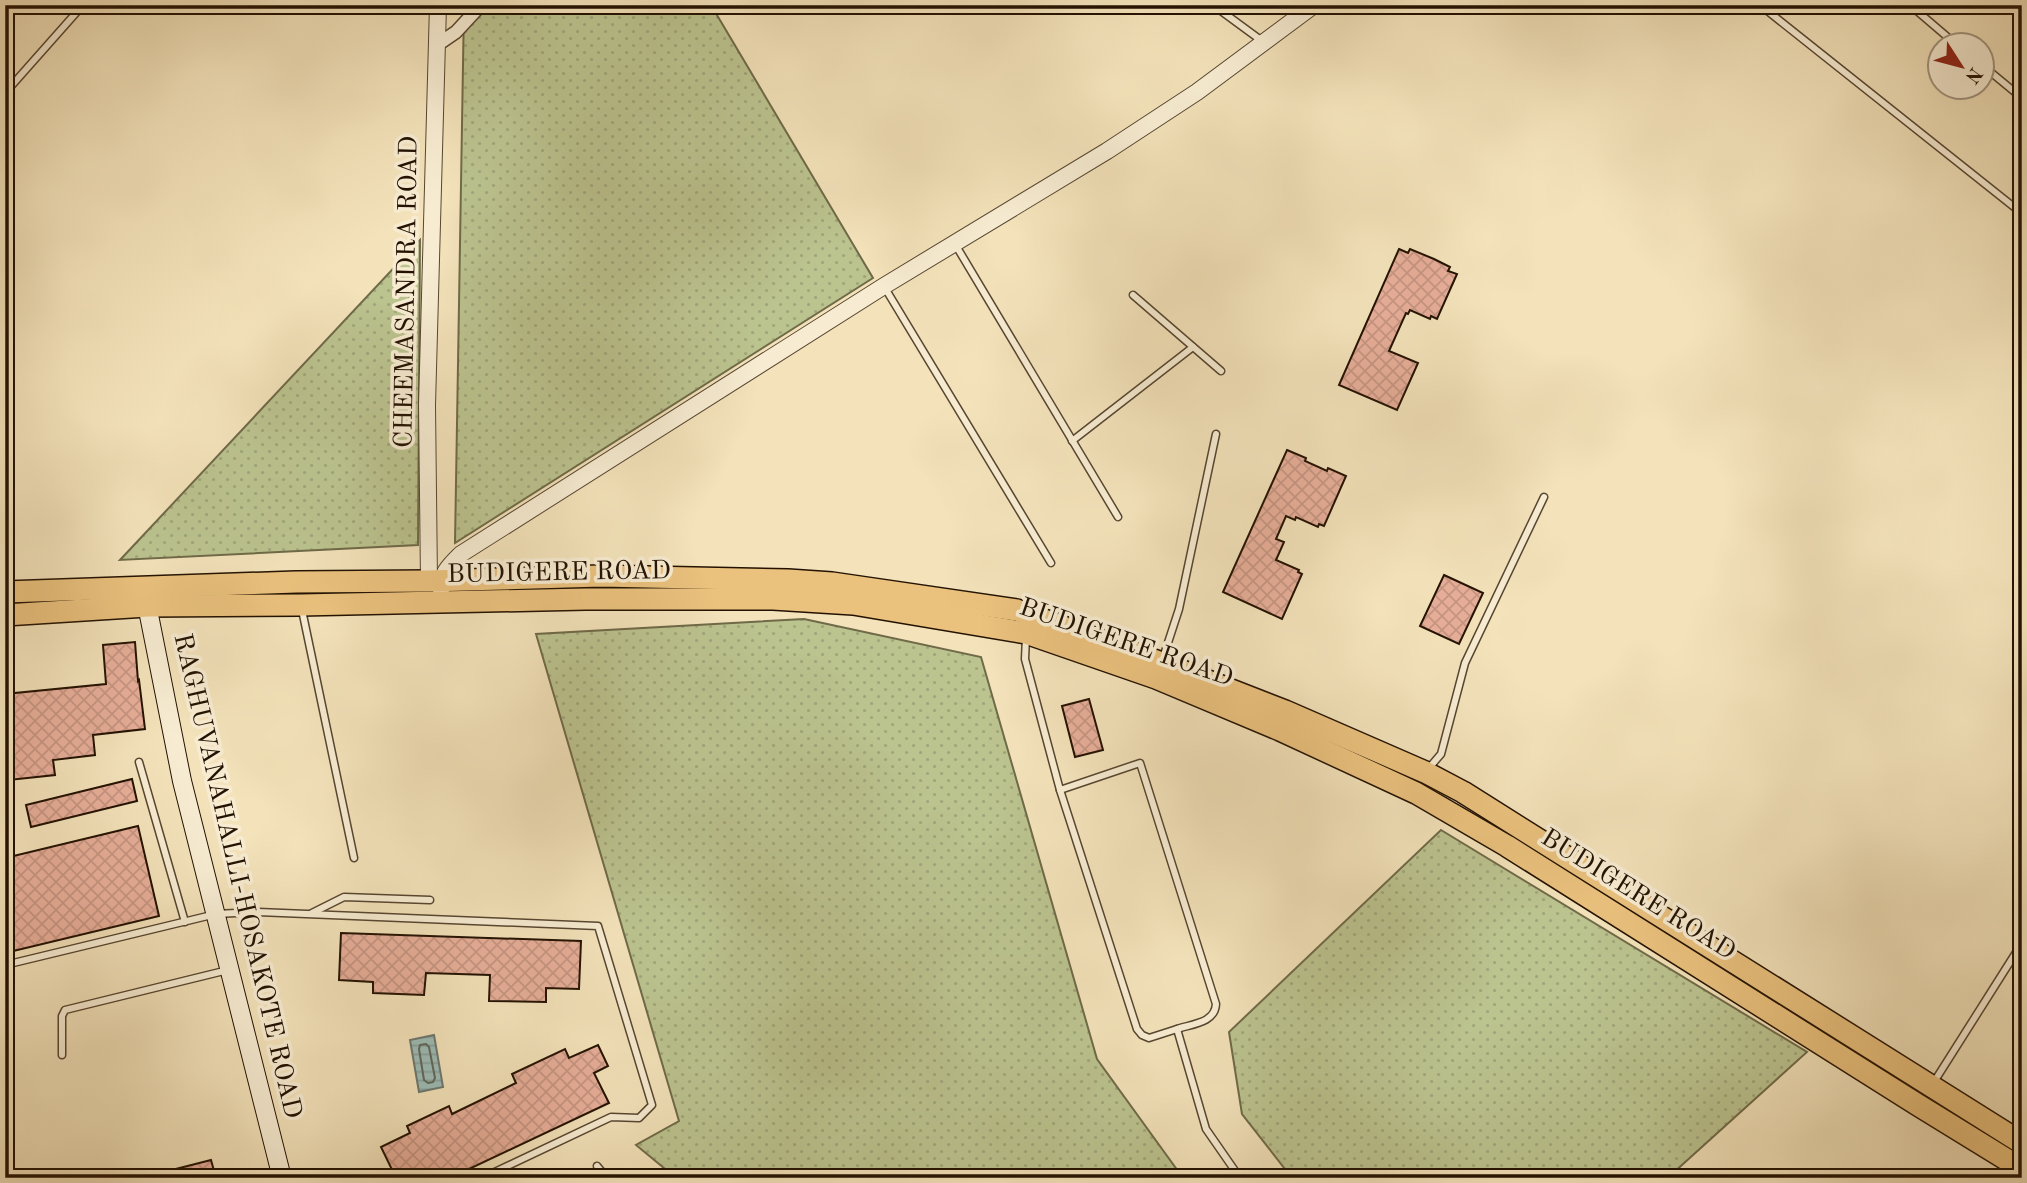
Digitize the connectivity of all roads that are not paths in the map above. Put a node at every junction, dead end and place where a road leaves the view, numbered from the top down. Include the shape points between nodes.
1 (83, 5) edge
2 (438, 5) edge
3 (481, 5) edge
4 (1213, 5) edge
5 (1314, 5) edge
6 (1760, 5) edge
7 (1910, 5) edge
8 (1942, 32) edge
9 (1264, 43) junction
10 (437, 45) junction
11 (1996, 77) edge
12 (5, 93) edge
13 (2022, 98) edge
14 (2020, 211) dead end
15 (954, 243) junction
16 (884, 286) junction
17 (1133, 295) dead end
18 (1193, 347) junction
19 (1221, 371) dead end
20 (1216, 434) dead end
21 (1072, 441) junction
22 (1545, 497) dead end
23 (1118, 517) dead end
24 (1051, 563) dead end
25 (435, 580) junction
26 (5, 592) edge
27 (145, 596) junction
28 (442, 602) junction
29 (301, 605) junction
30 (5, 615) edge
31 (1026, 633) junction
32 (1162, 663) junction
33 (139, 762) dead end
34 (1425, 772) junction
35 (1060, 790) junction
36 (354, 858) dead end
37 (430, 900) dead end
38 (216, 914) junction
39 (310, 914) junction
40 (186, 922) junction
41 (2022, 943) edge
42 (5, 965) edge
43 (230, 969) junction
44 (1177, 1029) junction
45 (62, 1055) dead end
46 (1931, 1087) junction
47 (2022, 1143) edge
48 (597, 1166) dead end
49 (2022, 1169) edge
50 (282, 1178) edge
51 (482, 1178) edge
52 (607, 1178) edge
53 (1240, 1178) edge

1 - 12 lane
2 - 10 street, CHEEMASANDRA ROAD
3 - 10 street
4 - 9 lane
5 - 9 street
6 - 14 lane
7 - 8 lane
9 - 15 street via 1107,151
10 - 25 street, CHEEMASANDRA ROAD via 427,405
11 - 13 lane
15 - 16 street
15 - 21 lane
16 - 24 lane
16 - 25 street via 461,554
17 - 18 lane
18 - 19 lane
18 - 21 lane
20 - 32 lane via 1179,609
21 - 23 lane
22 - 34 lane via 1465,663 1441,754
25 - 27 main road, BUDIGERE ROAD via 296,582
25 - 28 street, CHEEMASANDRA ROAD
25 - 32 main road, BUDIGERE ROAD via 601,576 832,583 1017,610
26 - 27 main road, BUDIGERE ROAD
27 - 29 main road, BUDIGERE ROAD
27 - 30 main road, BUDIGERE ROAD
27 - 38 main road, RAGHUVANAHALLI-HOSAKOTE ROAD via 182,781
28 - 29 main road, BUDIGERE ROAD
28 - 31 main road, BUDIGERE ROAD via 820,600
29 - 36 lane
31 - 35 lane via 1025,659
31 - 49 main road, BUDIGERE ROAD via 1168,683 1416,793
32 - 34 main road, BUDIGERE ROAD
33 - 40 lane
34 - 46 main road, BUDIGERE ROAD via 1530,833
35 - 44 lane via 1137,1028 1149,1038
35 - 44 lane via 1140,763 1216,1004 1209,1019
37 - 39 lane via 345,897
38 - 39 lane
38 - 40 lane
38 - 43 main road, RAGHUVANAHALLI-HOSAKOTE ROAD
39 - 51 lane via 598,926 652,1105 639,1118 611,1117
40 - 42 lane
41 - 46 lane
43 - 45 lane via 65,1010
43 - 50 main road, RAGHUVANAHALLI-HOSAKOTE ROAD
44 - 53 lane via 1206,1129
46 - 47 main road, BUDIGERE ROAD
48 - 52 lane

